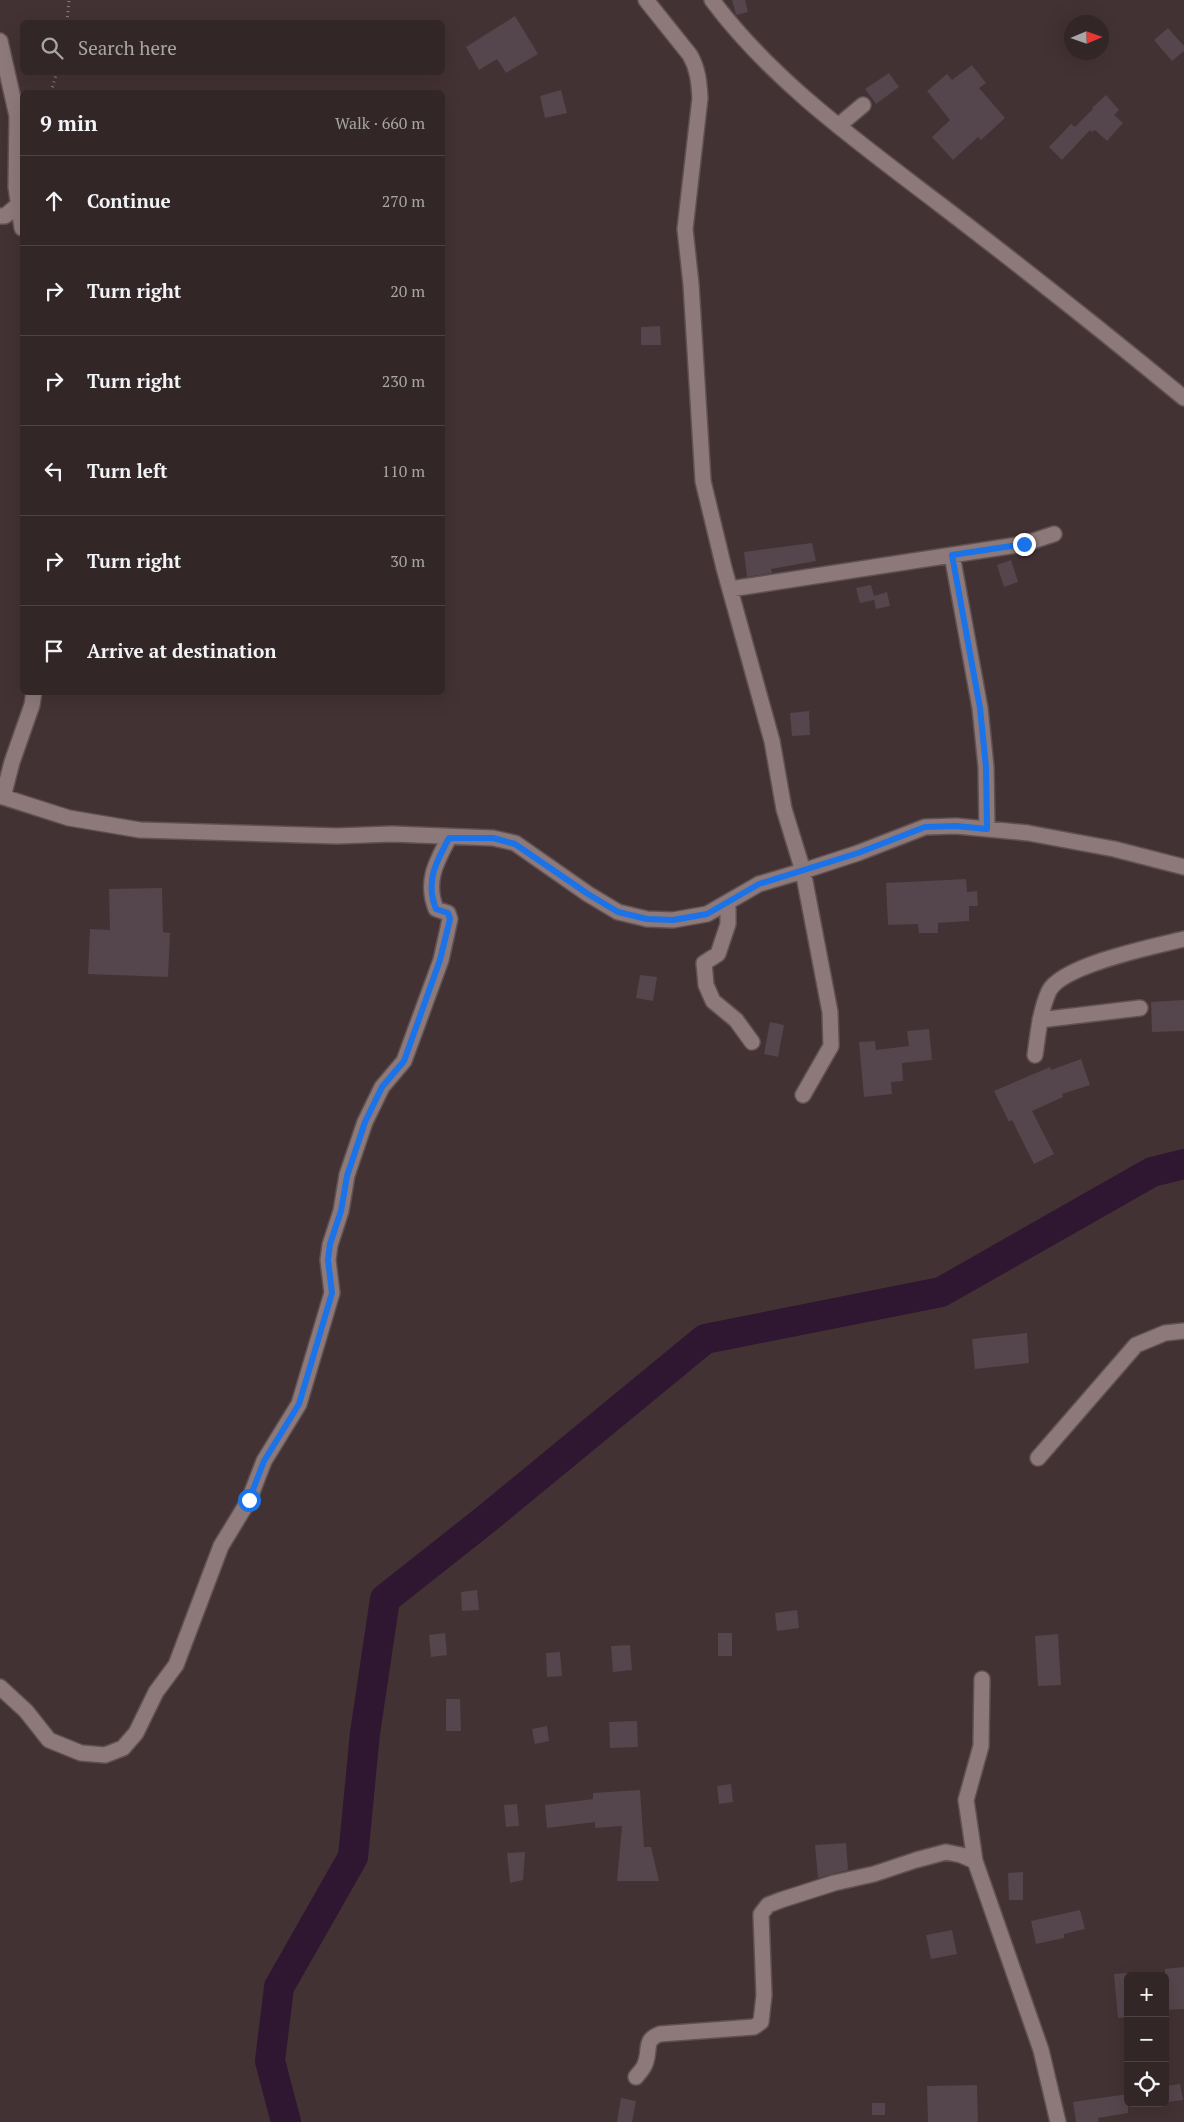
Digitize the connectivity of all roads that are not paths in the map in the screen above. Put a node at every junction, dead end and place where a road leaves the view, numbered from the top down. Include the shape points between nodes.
1 (646, 0) edge
2 (712, 0) edge
3 (0, 41) edge
4 (863, 105) dead end
5 (838, 126) junction
6 (19, 204) junction
7 (20, 212) edge
8 (0, 216) edge
9 (1184, 398) edge
10 (1054, 534) dead end
11 (952, 555) junction
12 (730, 590) junction
13 (34, 695) edge
14 (2, 797) edge
15 (987, 829) junction
16 (449, 838) junction
17 (1184, 867) edge
18 (803, 870) junction
19 (728, 902) junction
20 (1184, 939) edge
21 (1140, 1008) dead end
22 (1040, 1020) junction
23 (752, 1042) dead end
24 (1035, 1055) dead end
25 (803, 1095) dead end
26 (1184, 1331) edge
27 (1038, 1458) dead end
28 (982, 1679) dead end
29 (0, 1687) edge
30 (975, 1861) junction
31 (636, 2077) dead end
32 (1058, 2122) edge

1 - 12 street via 696,64 699,81 700,98 685,229 704,481
2 - 5 street via 733,28
3 - 6 street via 17,116 16,187
4 - 5 street
5 - 9 street via 1086,317
6 - 7 street
6 - 8 street via 5,216
10 - 11 street via 1024,544
11 - 12 street
11 - 15 street via 980,708 986,767
12 - 18 street via 772,741 784,809
13 - 14 street
14 - 16 street via 69,818 140,830 337,836 392,834
15 - 17 street via 1114,849
15 - 18 street via 925,827
16 - 19 street via 493,838 515,844 618,912 647,919 673,920 707,914
16 - 29 street via 431,877 436,909 448,913 450,919 440,960 404,1061 382,1087 365,1122 347,1176 341,1211 330,1244 328,1260 332,1293 299,1404 264,1461 249,1500 221,1546 176,1665 156,1692 136,1733 123,1748 104,1755 81,1752 49,1740 26,1711
18 - 19 street via 759,884
18 - 25 street via 830,1012 831,1046
19 - 23 street via 728,924 718,954 704,963 706,985 712,1001 736,1020
20 - 22 street via 1117,956 1071,973 1050,989
21 - 22 street
22 - 24 street
26 - 27 street via 1165,1333 1136,1345
28 - 30 street via 981,1746 966,1800
30 - 31 street via 946,1852 768,1905 761,1914 764,1995 761,2022 754,2027 652,2036 645,2064
30 - 32 street via 1041,2050

